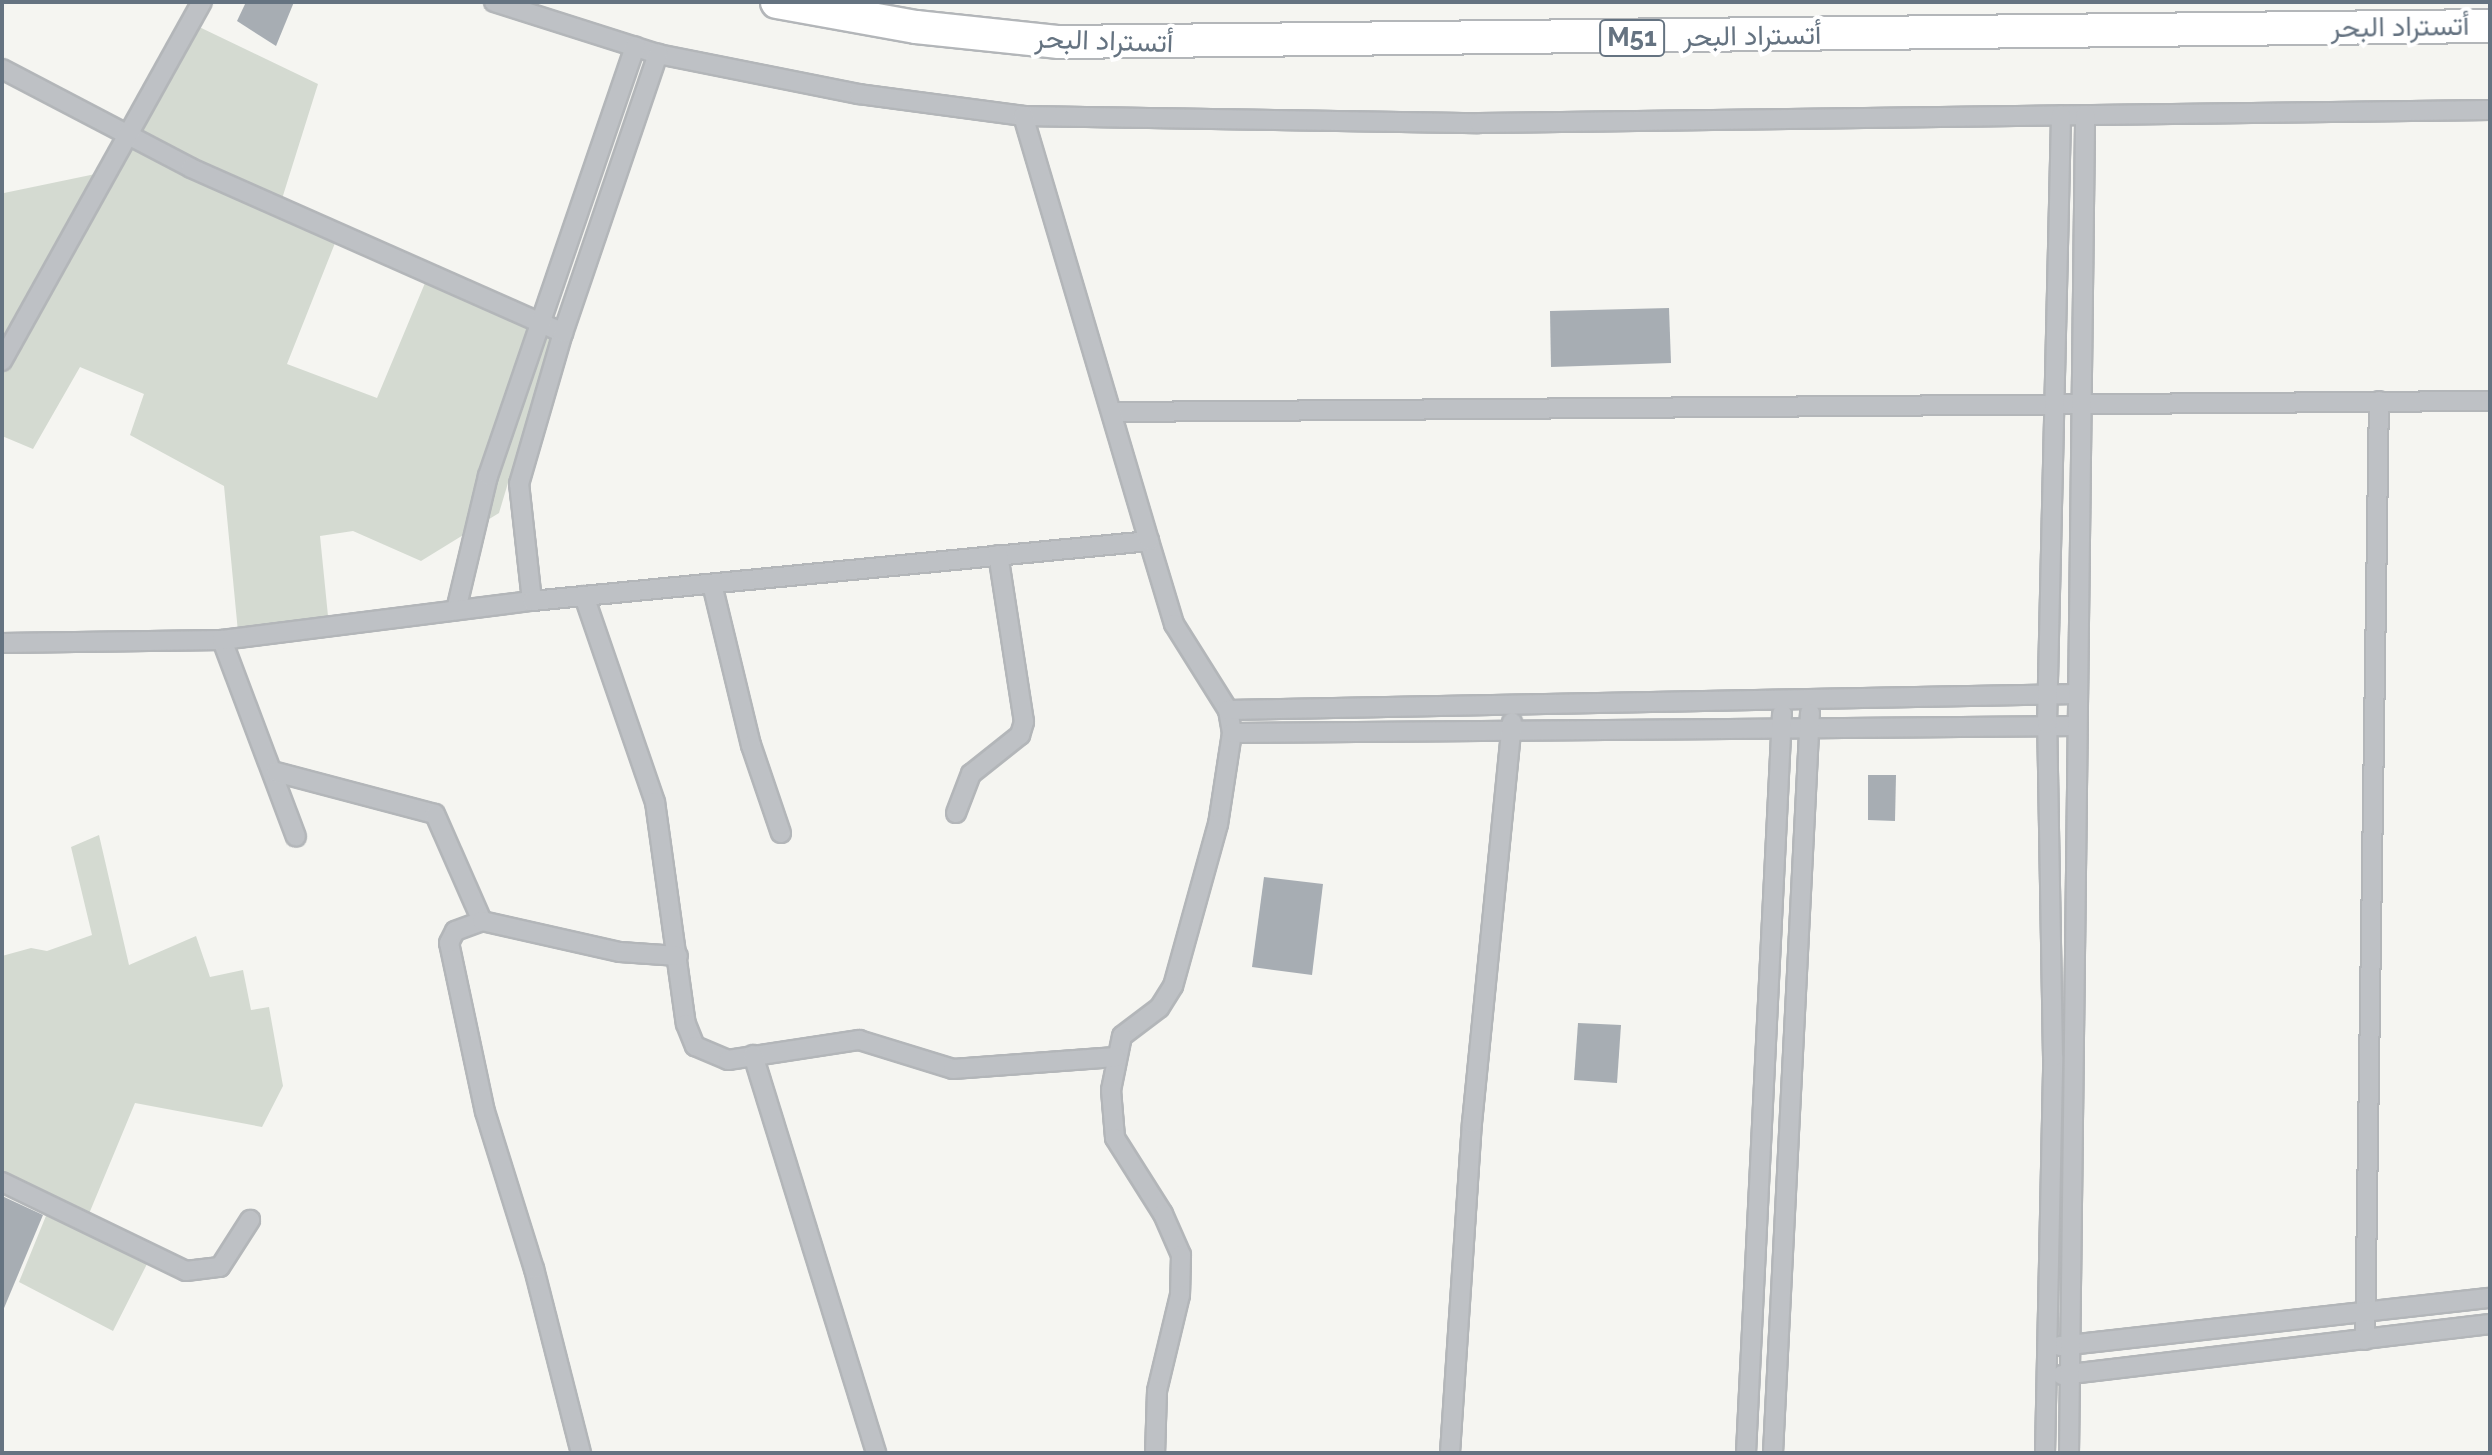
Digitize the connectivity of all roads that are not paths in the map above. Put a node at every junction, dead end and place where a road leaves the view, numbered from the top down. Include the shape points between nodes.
1 (202, 2) edge
2 (494, 2) edge
3 (777, 2) edge
4 (2490, 26) edge
5 (635, 46) junction
6 (658, 54) junction
7 (2, 69) edge
8 (2490, 110) edge
9 (2061, 115) junction
10 (2085, 115) junction
11 (1023, 116) junction
12 (127, 137) junction
13 (542, 324) junction
14 (563, 333) junction
15 (2, 361) edge
16 (2080, 401) junction
17 (2379, 401) junction
18 (2490, 401) edge
19 (2052, 403) junction
20 (1113, 412) junction
21 (1149, 541) junction
22 (998, 555) junction
23 (712, 584) junction
24 (584, 596) junction
25 (532, 601) junction
26 (456, 610) junction
27 (222, 640) junction
28 (2, 643) edge
29 (2048, 694) junction
30 (2077, 694) junction
31 (1781, 699) junction
32 (1810, 699) junction
33 (1513, 705) junction
34 (1228, 710) junction
35 (2047, 724) junction
36 (1782, 725) junction
37 (1810, 725) junction
38 (2077, 726) junction
39 (1511, 731) junction
40 (1232, 733) junction
41 (276, 772) junction
42 (956, 813) dead end
43 (781, 833) dead end
44 (296, 837) dead end
45 (482, 921) junction
46 (678, 956) junction
47 (753, 1055) junction
48 (1116, 1057) junction
49 (2, 1182) edge
50 (250, 1220) dead end
51 (2490, 1298) edge
52 (2365, 1313) junction
53 (2490, 1324) edge
54 (2365, 1340) junction
55 (2047, 1346) junction
56 (2070, 1346) junction
57 (2070, 1374) junction
58 (2047, 1376) junction
59 (581, 1453) edge
60 (876, 1453) edge
61 (1155, 1453) edge
62 (1450, 1453) edge
63 (1746, 1453) edge
64 (1773, 1453) edge
65 (2045, 1453) edge
66 (2069, 1453) edge

1 - 12 street
2 - 5 street
3 - 4 highway, أتستراد البحر / M51 via 916,27 1059,42
5 - 6 street
5 - 13 street
6 - 11 street via 859,94
6 - 14 street
7 - 12 street
8 - 10 street
9 - 10 street
9 - 11 street via 1326,123
9 - 19 street
10 - 16 street
11 - 20 street
12 - 13 street
12 - 15 street
13 - 14 street
13 - 26 street via 488,476
14 - 25 street via 519,484
16 - 17 street
16 - 19 street
16 - 30 street
17 - 18 street
17 - 52 street
19 - 20 street
19 - 29 street
20 - 21 street
21 - 22 street
21 - 34 street via 1180,637
22 - 23 street
22 - 42 street via 1024,722 1020,735 971,774
23 - 24 street
23 - 43 street via 751,745
24 - 25 street
24 - 46 street via 655,802
25 - 26 street
26 - 27 street
27 - 28 street
27 - 41 street
29 - 30 street
29 - 32 street
29 - 35 street
30 - 38 street
31 - 32 street
31 - 33 street
31 - 36 street
32 - 37 street
33 - 34 street
33 - 39 street
34 - 40 street
35 - 37 street
35 - 38 street
35 - 55 street via 2053,1057
36 - 37 street
36 - 39 street
36 - 63 street
37 - 64 street
38 - 56 street
39 - 40 street
39 - 62 street via 1472,1123
40 - 48 street via 1218,824 1173,986 1159,1008 1122,1036
41 - 44 street
41 - 45 street via 435,814
45 - 46 street via 620,952
45 - 59 street via 455,931 448,959
46 - 47 street via 695,1046 710,1057
47 - 48 street via 846,1040 953,1069
47 - 60 street
48 - 61 street via 1109,1118 1115,1138 1163,1214 1181,1255 1180,1295 1157,1391
49 - 50 street via 186,1271 220,1267
51 - 52 street
52 - 54 street
52 - 56 street
53 - 54 street
54 - 57 street
55 - 56 street
55 - 58 street
56 - 57 street
57 - 58 street
57 - 66 street
58 - 65 street

